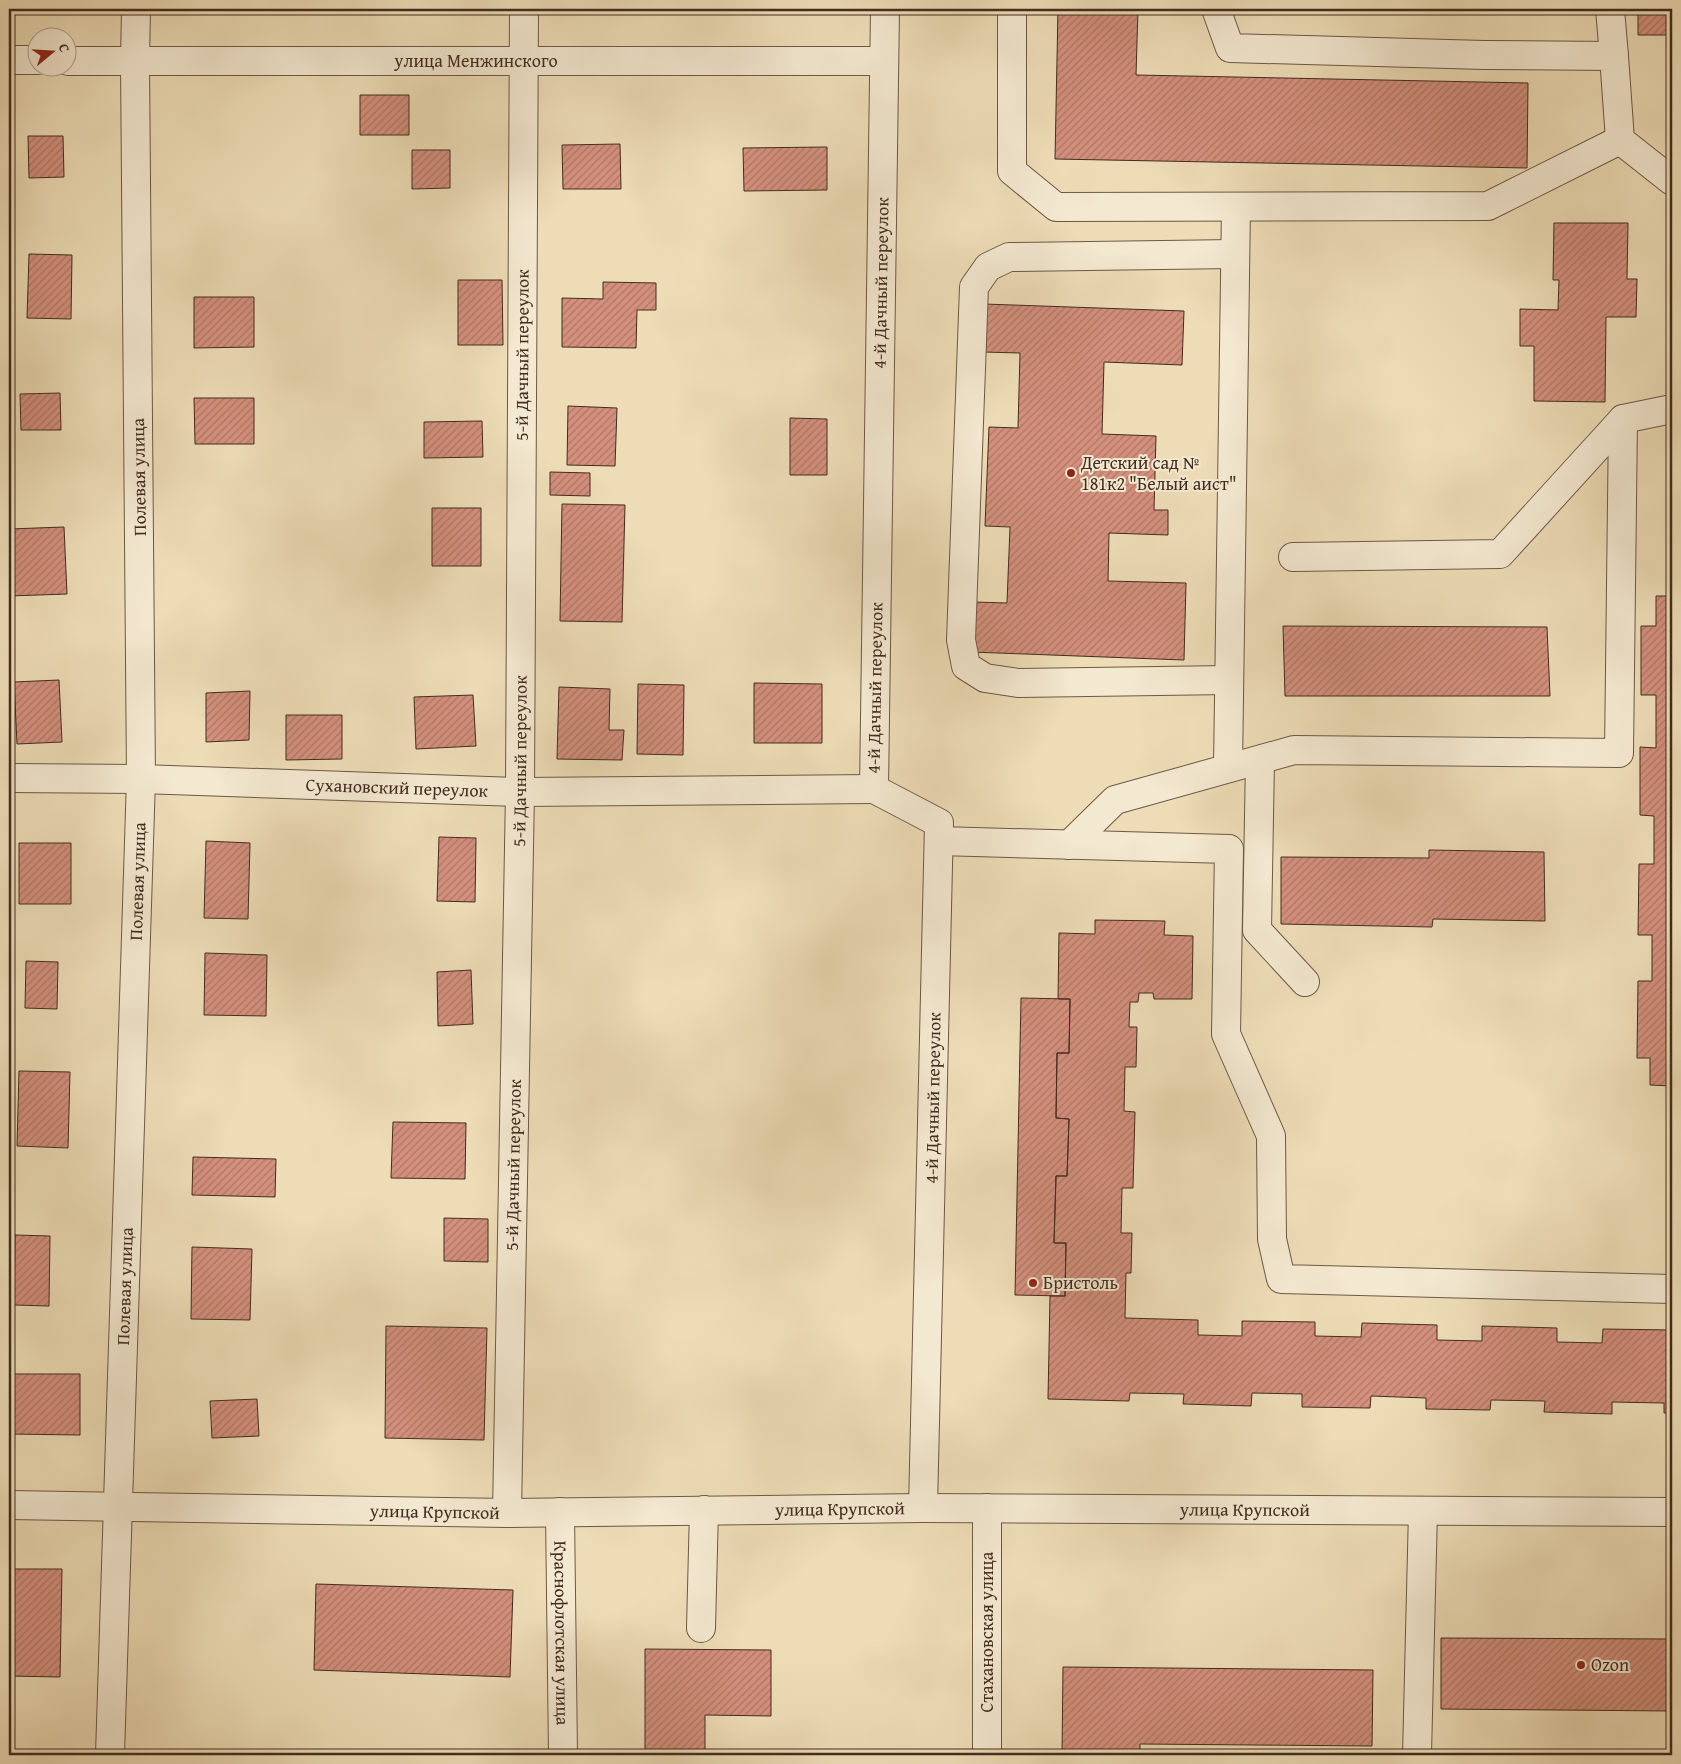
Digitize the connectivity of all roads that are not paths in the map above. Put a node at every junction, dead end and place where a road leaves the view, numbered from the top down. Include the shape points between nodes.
1 (136, 9) edge
2 (524, 9) edge
3 (885, 9) edge
4 (1012, 9) edge
5 (1216, 9) edge
6 (1610, 9) edge
7 (1614, 56) junction
8 (9, 60) edge
9 (28, 60) edge
10 (524, 60) junction
11 (78, 61) edge
12 (884, 61) junction
13 (134, 62) junction
14 (1620, 140) junction
15 (1672, 181) edge
16 (1236, 207) junction
17 (1235, 254) junction
18 (1672, 409) edge
19 (1623, 418) junction
20 (1293, 557) dead end
21 (1229, 680) junction
22 (1260, 760) junction
23 (1228, 768) junction
24 (9, 778) edge
25 (141, 779) junction
26 (874, 789) junction
27 (520, 792) junction
28 (939, 841) junction
29 (1069, 845) junction
30 (1305, 982) dead end
31 (1672, 1289) edge
32 (9, 1505) edge
33 (118, 1508) junction
34 (923, 1508) junction
35 (987, 1508) junction
36 (704, 1510) junction
37 (1423, 1511) junction
38 (560, 1512) junction
39 (1672, 1512) edge
40 (507, 1513) junction
41 (701, 1628) dead end
42 (110, 1755) edge
43 (563, 1755) edge
44 (987, 1755) edge
45 (1417, 1755) edge

1 - 13 street, Полевая улица
2 - 10 street, 5-й Дачный переулок
3 - 12 street, 4-й Дачный переулок
4 - 16 street via 1012,171 1056,208
5 - 7 street via 1230,48
6 - 7 street
7 - 14 street
8 - 9 street
10 - 12 street, улица Менжинского
10 - 13 street, улица Менжинского
10 - 27 street, 5-й Дачный переулок
11 - 13 street, улица Менжинского
12 - 26 street, 4-й Дачный переулок
13 - 25 street, Полевая улица
14 - 15 street
14 - 16 street via 1488,206
16 - 17 street
17 - 21 street
17 - 21 street via 1009,257 988,267 974,287 961,640 966,666 985,678 1018,683
18 - 19 street
19 - 20 street via 1500,554
19 - 22 street via 1619,753 1294,750
21 - 23 street
22 - 23 street
22 - 30 street via 1257,930
23 - 29 street via 1115,800
24 - 25 street, Сухановский переулок
25 - 27 street, Сухановский переулок
25 - 33 street, Полевая улица
26 - 27 street, Сухановский переулок
26 - 28 street, 4-й Дачный переулок via 939,823
27 - 40 street, 5-й Дачный переулок
28 - 29 street
28 - 34 street, 4-й Дачный переулок
29 - 31 street via 1229,849 1226,1034 1271,1136 1272,1239 1281,1279
32 - 33 street, улица Крупской
33 - 40 street, улица Крупской
33 - 42 street, Полевая улица
34 - 35 street, улица Крупской
34 - 36 street, улица Крупской
35 - 37 street, улица Крупской
35 - 44 street, Стахановская улица
36 - 38 street, улица Крупской
36 - 41 street
37 - 39 street, улица Крупской
37 - 45 street
38 - 40 street, улица Крупской
38 - 43 street, Краснофлотская улица

